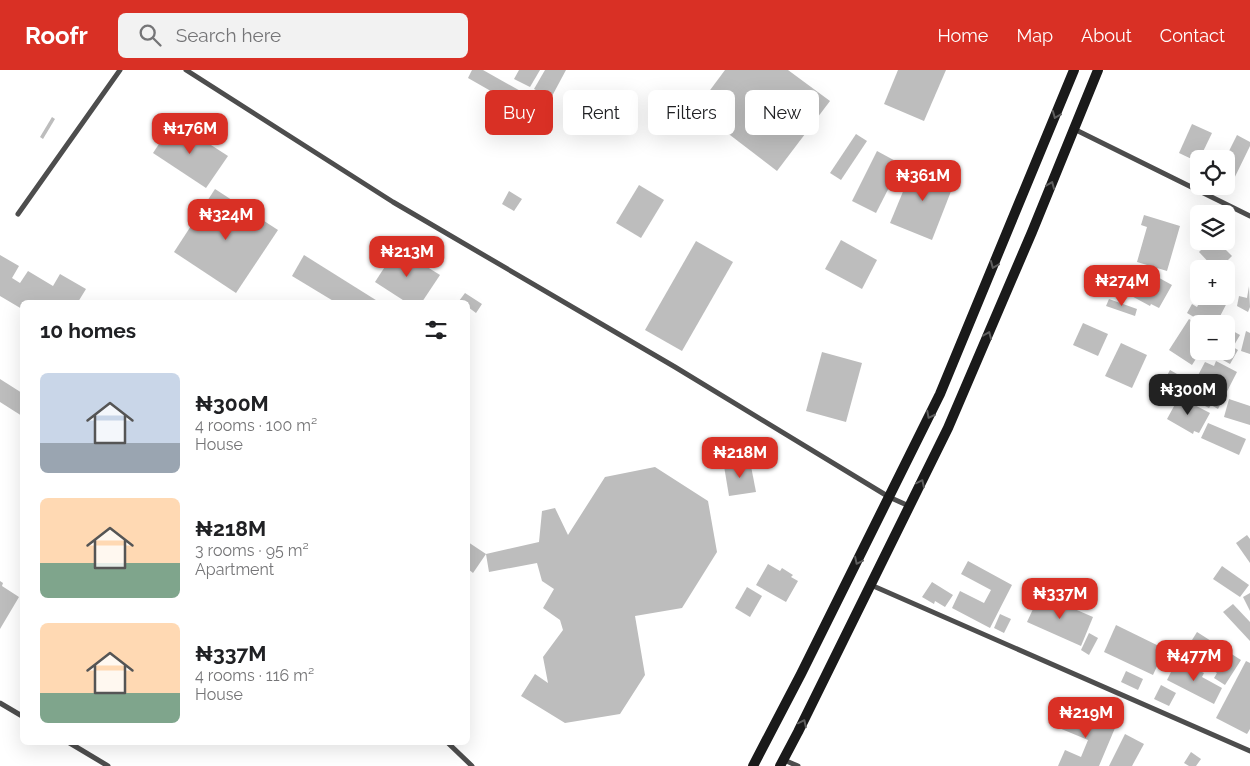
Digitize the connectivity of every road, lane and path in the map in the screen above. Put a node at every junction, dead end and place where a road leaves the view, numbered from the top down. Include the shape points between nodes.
1 (120, 70) edge
2 (186, 70) edge
3 (1074, 70) edge
4 (1098, 70) edge
5 (1074, 129) junction
6 (18, 214) dead end
7 (1250, 216) edge
8 (889, 496) junction
9 (910, 506) junction
10 (871, 585) junction
11 (0, 703) edge
12 (20, 715) edge
13 (73, 745) edge
14 (450, 745) edge
15 (1250, 751) edge
16 (782, 763) edge
17 (102, 764) edge
18 (108, 766) edge
19 (472, 766) edge
20 (753, 766) edge
21 (798, 766) edge

1 - 6 street
2 - 8 street via 393,202 675,366
3 -> 8 main road via 940,394
4 - 5 main road
5 - 7 street
9 -> 5 main road via 948,428
8 - 9 street
8 -> 20 main road
9 - 10 main road
10 - 15 street
16 -> 10 main road
11 - 12 street
13 - 17 street
14 - 19 street
16 - 21 street
17 - 18 street

